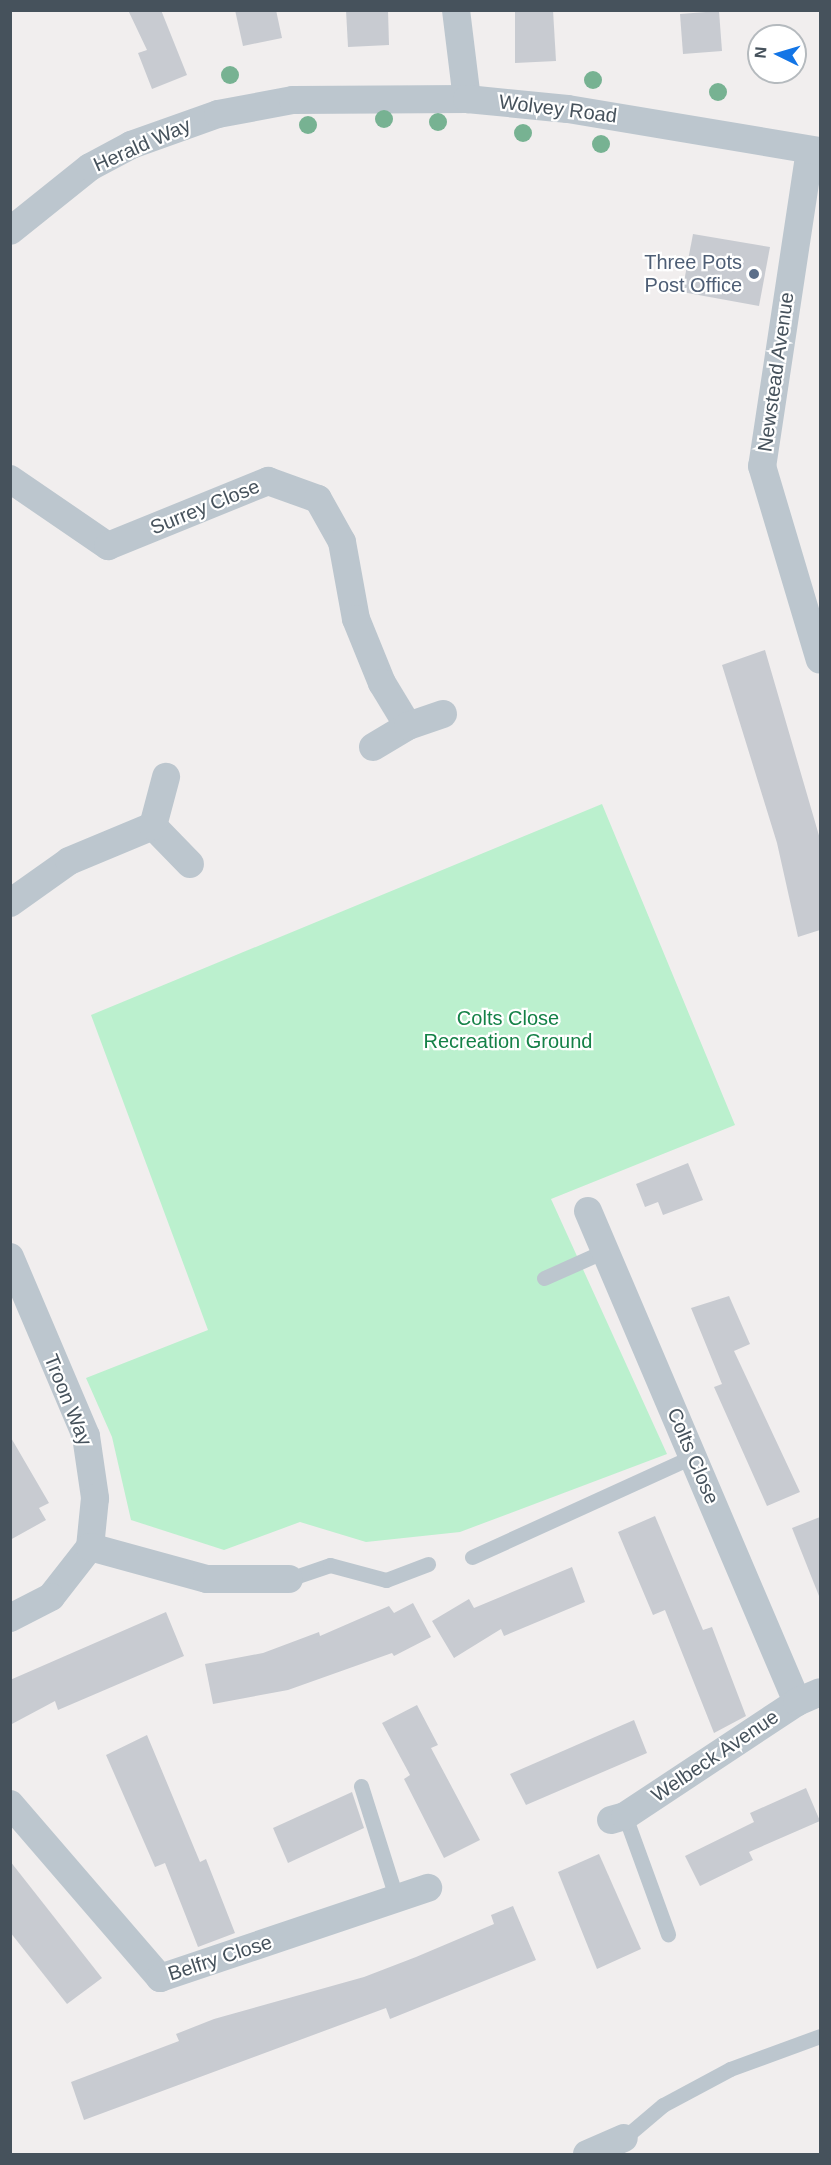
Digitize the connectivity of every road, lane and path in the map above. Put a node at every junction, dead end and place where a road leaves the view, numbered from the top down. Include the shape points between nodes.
1 (456, 10) edge
2 (467, 99) junction
3 (293, 100) joint
4 (815, 150) edge
5 (10, 231) edge
6 (10, 479) edge
7 (820, 660) edge
8 (443, 714) dead end
9 (408, 726) junction
10 (373, 747) dead end
11 (166, 777) dead end
12 (153, 826) junction
13 (189, 864) dead end
14 (10, 903) edge
15 (588, 1211) dead end
16 (608, 1251) junction
17 (10, 1257) edge
18 (544, 1278) dead end
19 (694, 1456) junction
20 (90, 1547) junction
21 (472, 1557) dead end
22 (428, 1564) dead end
23 (289, 1579) joint
24 (10, 1618) edge
25 (809, 1697) edge
26 (362, 1786) dead end
27 (10, 1804) edge
28 (618, 1818) joint
29 (428, 1888) dead end
30 (397, 1900) junction
31 (668, 1934) dead end
32 (820, 2036) edge
33 (624, 2138) joint
34 (587, 2154) edge

1 - 2 street
2 - 3 street, Wolvey Road
2 - 4 street, Wolvey Road via 568,109
3 - 5 street, Herald Way via 218,114 131,145 90,167
4 - 7 street, Newstead Avenue via 762,466
6 - 9 street, Surrey Close via 108,546 268,481 318,499 342,542 356,619 373,662
8 - 9 street
9 - 10 street
11 - 12 street
12 - 13 street
12 - 14 street via 69,861
15 - 16 street, Colts Close
16 - 18 lane
16 - 19 street, Colts Close
17 - 20 street, Troon Way via 86,1436 95,1498
19 - 21 lane
19 - 25 street, Colts Close
20 - 23 street via 207,1579
20 - 24 street via 51,1597
22 - 23 lane via 386,1580 330,1565
25 - 28 street, Welbeck Avenue
26 - 30 lane
27 - 30 street, Belfry Close via 160,1978
28 - 31 lane
29 - 30 street, Belfry Close
32 - 33 lane via 730,2069 663,2105
33 - 34 street

